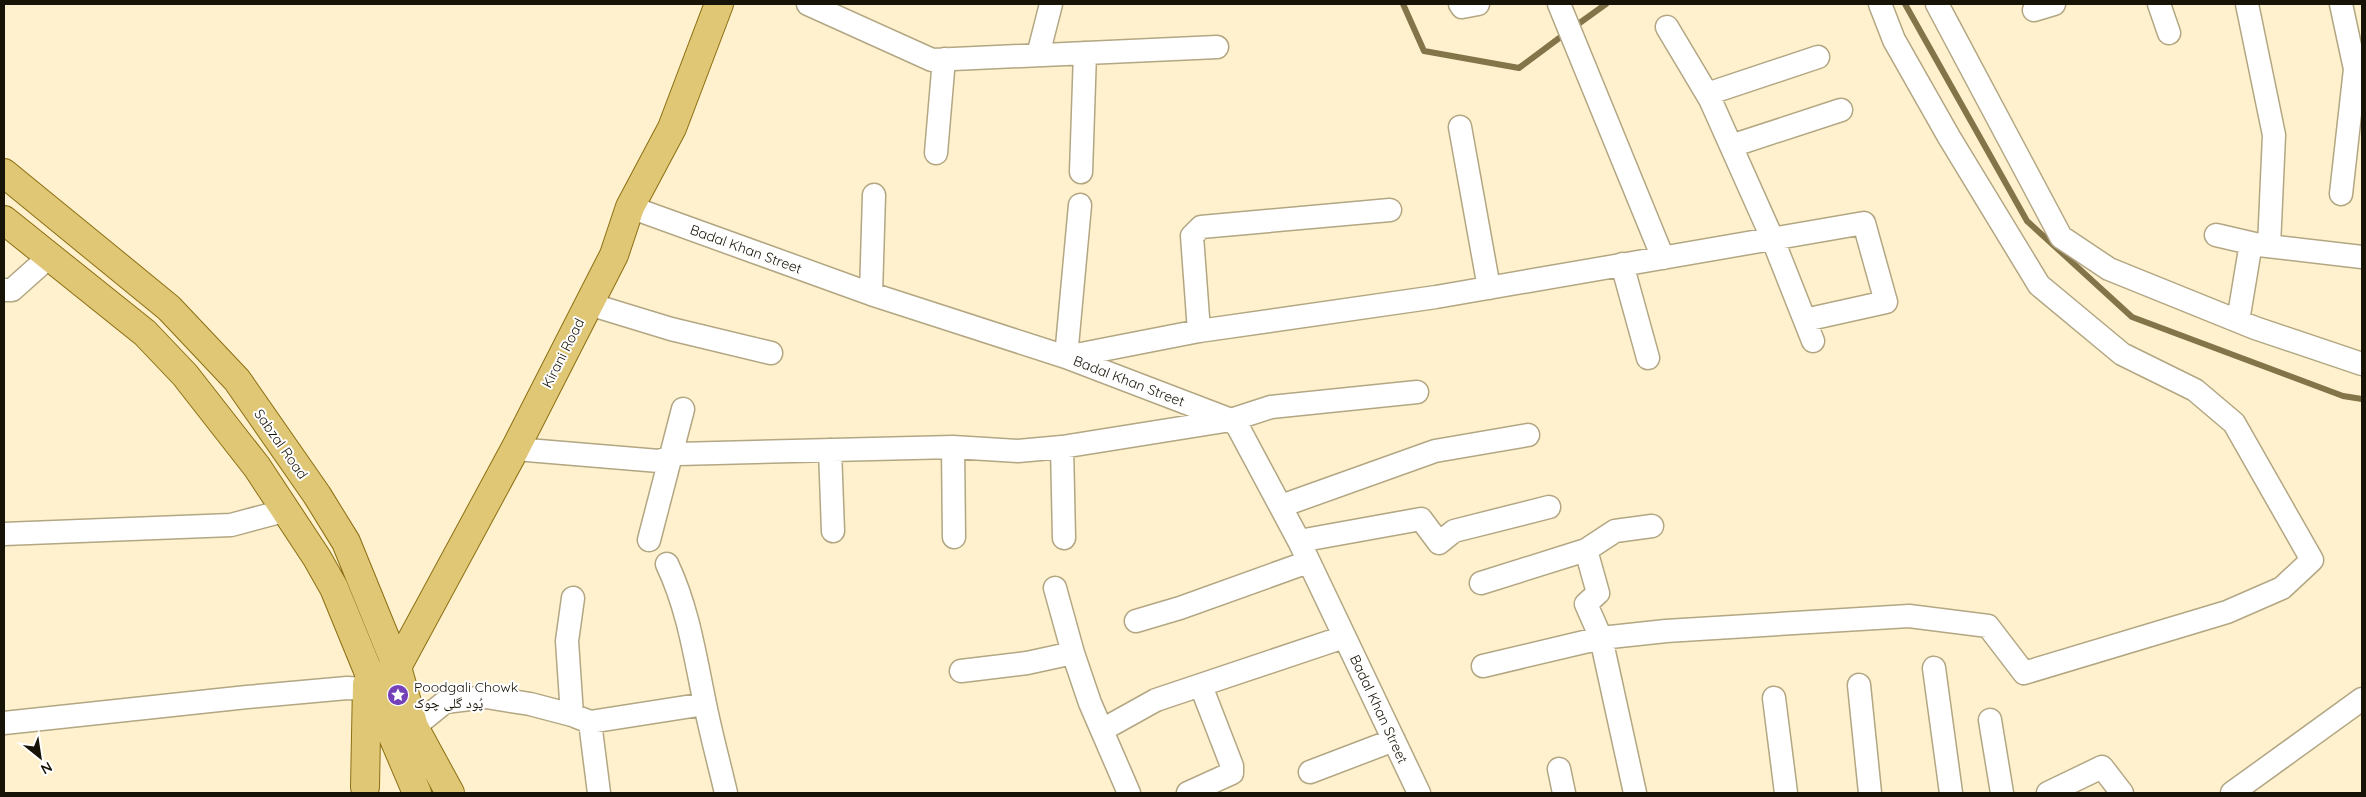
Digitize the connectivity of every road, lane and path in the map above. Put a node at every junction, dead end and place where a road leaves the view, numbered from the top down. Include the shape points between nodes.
1 (720, 4) edge
2 (808, 4) edge
3 (1051, 4) edge
4 (1460, 4) edge
5 (1478, 4) edge
6 (1559, 4) edge
7 (1880, 4) edge
8 (1937, 4) edge
9 (2160, 4) edge
10 (2247, 4) edge
11 (2341, 4) edge
12 (1667, 27) dead end
13 (2169, 32) dead end
14 (1217, 47) dead end
15 (1085, 53) junction
16 (1038, 55) junction
17 (1818, 56) dead end
18 (944, 59) junction
19 (1707, 94) junction
20 (1841, 110) dead end
21 (2356, 114) edge
22 (1460, 127) dead end
23 (1731, 146) junction
24 (936, 153) dead end
25 (1081, 172) dead end
26 (4, 173) edge
27 (2341, 194) dead end
28 (874, 195) dead end
29 (1080, 205) dead end
30 (630, 207) junction
31 (1390, 210) dead end
32 (4, 220) edge
33 (2216, 235) dead end
34 (1773, 240) junction
35 (2260, 245) junction
36 (49, 257) junction
37 (2362, 257) edge
38 (1663, 258) junction
39 (1622, 264) junction
40 (1489, 288) junction
41 (4, 290) edge
42 (871, 294) junction
43 (589, 304) junction
44 (2238, 321) junction
45 (1199, 331) junction
46 (771, 353) dead end
47 (1066, 357) junction
48 (1648, 358) dead end
49 (2362, 364) edge
50 (1418, 392) dead end
51 (683, 409) dead end
52 (1231, 420) junction
53 (1528, 435) dead end
54 (953, 447) junction
55 (1062, 447) junction
56 (515, 449) junction
57 (830, 450) junction
58 (670, 457) junction
59 (1281, 506) junction
60 (1549, 507) dead end
61 (286, 510) junction
62 (1652, 526) dead end
63 (833, 531) dead end
64 (4, 534) edge
65 (954, 537) dead end
66 (1064, 538) dead end
67 (649, 540) dead end
68 (1299, 541) junction
69 (1586, 550) junction
70 (1308, 562) junction
71 (667, 564) dead end
72 (1481, 583) dead end
73 (1055, 588) dead end
74 (573, 598) dead end
75 (1136, 621) dead end
76 (1344, 637) junction
77 (1601, 638) junction
78 (1073, 653) junction
79 (1483, 666) dead end
80 (397, 667) junction
81 (1934, 668) dead end
82 (961, 671) dead end
83 (369, 680) junction
84 (1859, 685) dead end
85 (1201, 686) junction
86 (1774, 698) dead end
87 (2362, 699) edge
88 (704, 704) junction
89 (581, 718) junction
90 (1990, 720) dead end
91 (4, 723) edge
92 (1102, 730) junction
93 (404, 733) junction
94 (1394, 740) junction
95 (1559, 769) dead end
96 (1310, 772) dead end
97 (364, 790) edge
98 (417, 793) edge
99 (450, 793) edge
100 (599, 793) edge
101 (726, 793) edge
102 (1129, 793) edge
103 (1188, 793) edge
104 (1419, 793) edge
105 (1564, 793) edge
106 (1635, 793) edge
107 (1786, 793) edge
108 (1870, 793) edge
109 (1951, 793) edge
110 (2002, 793) edge
111 (2048, 793) edge
112 (2122, 793) edge
113 (2232, 793) edge

1 - 30 main road, Kirani Road via 672,128
2 - 18 street via 932,60
3 - 16 street
4 - 5 street via 1462,7
6 - 38 street
7 - 77 street via 1894,40 2039,285 2122,354 2195,390 2234,423 2312,560 2282,588 2227,612 2024,673 1988,626 1909,616
8 - 44 street via 2061,237 2109,269
9 - 13 street
10 - 35 street via 2274,135
11 - 21 street via 2355,69
12 - 19 street
14 - 15 street
15 - 16 street
15 - 25 street
16 - 18 street
17 - 19 street
18 - 24 street
19 - 23 street
20 - 23 street
21 - 27 street
22 - 40 street
23 - 34 street
26 - 80 main road, Sabzal Road via 169,308 237,380 346,542
28 - 42 street
29 - 47 street
30 - 42 street, Badal Khan Street
30 - 43 main road, Kirani Road via 614,255
31 - 45 street via 1200,227 1192,236
32 - 36 main road, Sabzal Road
33 - 35 street
34 - 34 street via 1864,224 1886,302 1809,331
34 - 38 street
35 - 37 street
35 - 44 street
36 - 41 street via 12,290
36 - 61 main road, Sabzal Road via 145,333 185,375 257,467
38 - 39 street
39 - 40 street
39 - 48 street
40 - 45 street
42 - 47 street, Badal Khan Street
43 - 46 street via 671,330
43 - 56 main road, Kirani Road
44 - 49 street
45 - 47 street
47 - 52 street, Badal Khan Street
50 - 52 street via 1271,407
51 - 58 street
52 - 55 street
52 - 59 street, Badal Khan Street via 1238,427
53 - 59 street via 1435,451
54 - 55 street via 1018,451
54 - 57 street
54 - 65 street
55 - 66 street
56 - 58 street via 659,461
56 - 80 main road, Kirani Road
57 - 58 street via 678,454
57 - 63 street
58 - 67 street
59 - 68 street, Badal Khan Street
60 - 68 street via 1454,531 1439,543 1420,519
61 - 64 street via 231,525
61 - 83 main road, Sabzal Road via 334,588
62 - 69 street via 1615,531
68 - 70 street, Badal Khan Street
69 - 72 street
69 - 77 street via 1598,594 1586,604
70 - 75 street
70 - 76 street, Badal Khan Street
71 - 88 street via 679,590 698,663
73 - 78 street
74 - 89 street via 567,641
76 - 85 street
76 - 94 street, Badal Khan Street
77 - 79 street
77 - 106 street
78 - 82 street via 1027,663
78 - 92 street
80 - 83 main road, Kirani Road
80 - 93 main road, Sabzal Road
81 - 109 street
83 - 91 street via 347,688
83 - 93 main road, Sabzal Road
83 - 97 main road
84 - 108 street
85 - 92 street via 1156,700
85 - 103 street via 1232,773
86 - 107 street
87 - 113 street
88 - 89 street
88 - 101 street
89 - 93 street via 530,704 486,697 445,702
89 - 100 street
90 - 110 street
92 - 102 street
93 - 97 main road
93 - 98 main road, Sabzal Road
93 - 99 main road, Sabzal Road
94 - 96 street
94 - 104 street, Badal Khan Street
95 - 105 street
111 - 112 street via 2102,767

